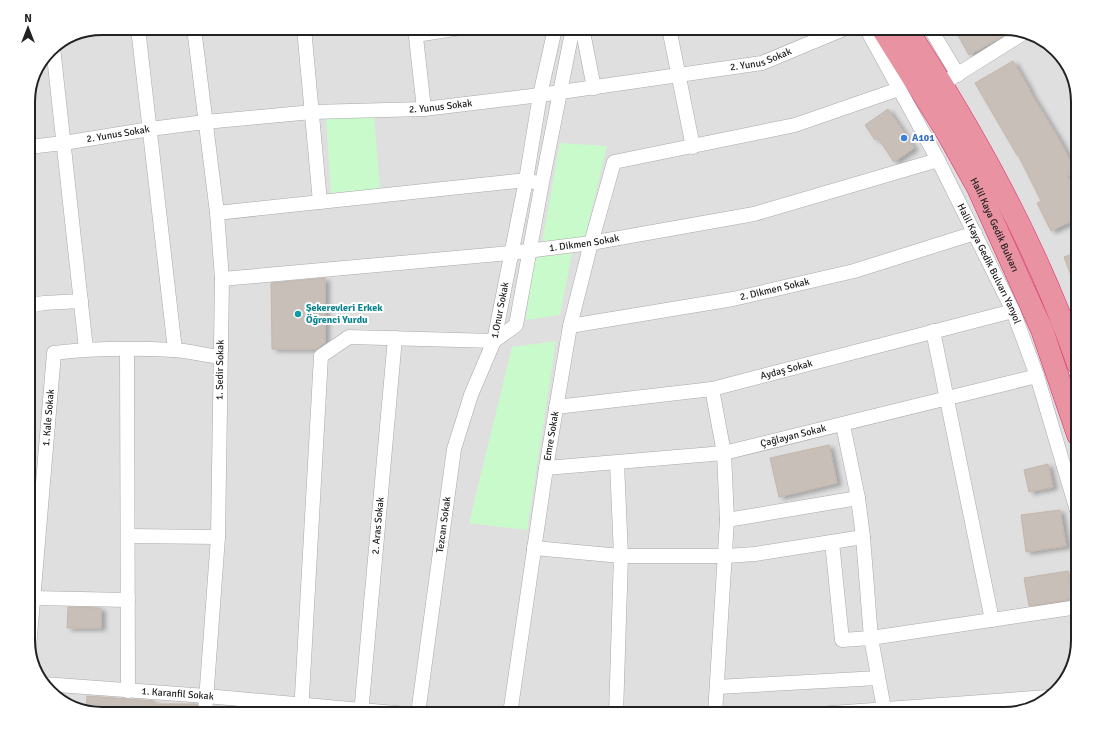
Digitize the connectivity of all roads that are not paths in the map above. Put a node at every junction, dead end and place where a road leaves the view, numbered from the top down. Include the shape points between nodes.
1 (139, 35) edge
2 (195, 35) edge
3 (305, 35) edge
4 (416, 35) edge
5 (553, 35) edge
6 (571, 35) edge
7 (583, 35) edge
8 (670, 35) edge
9 (829, 35) edge
10 (870, 35) edge
11 (886, 35) edge
12 (912, 35) edge
13 (933, 35) edge
14 (1018, 36) edge
15 (54, 56) edge
16 (678, 75) junction
17 (950, 80) junction
18 (594, 88) junction
19 (899, 88) junction
20 (560, 92) junction
21 (540, 95) junction
22 (424, 108) junction
23 (312, 112) junction
24 (205, 122) junction
25 (150, 129) junction
26 (64, 143) junction
27 (35, 146) edge
28 (693, 147) junction
29 (938, 160) junction
30 (526, 180) junction
31 (542, 183) junction
32 (320, 202) junction
33 (217, 213) junction
34 (975, 233) junction
35 (591, 243) junction
36 (530, 252) junction
37 (511, 254) junction
38 (222, 279) junction
39 (81, 301) junction
40 (35, 305) edge
41 (1013, 311) junction
42 (570, 326) junction
43 (933, 331) junction
44 (395, 338) junction
45 (494, 342) junction
46 (1071, 344) edge
47 (86, 349) junction
48 (128, 349) junction
49 (175, 350) junction
50 (220, 357) junction
51 (1037, 376) junction
52 (712, 389) junction
53 (947, 399) junction
54 (556, 407) junction
55 (1071, 415) edge
56 (843, 425) junction
57 (724, 453) junction
58 (617, 463) junction
59 (546, 468) junction
60 (1071, 490) edge
61 (858, 498) junction
62 (727, 520) junction
63 (128, 536) junction
64 (218, 537) junction
65 (863, 537) junction
66 (832, 542) junction
67 (534, 548) junction
68 (621, 556) junction
69 (726, 556) junction
70 (35, 575) edge
71 (35, 598) edge
72 (128, 600) junction
73 (1071, 608) edge
74 (992, 620) junction
75 (872, 638) junction
76 (878, 678) junction
77 (53, 685) edge
78 (717, 687) junction
79 (128, 691) junction
80 (206, 696) junction
81 (1038, 698) edge
82 (205, 707) edge
83 (286, 707) edge
84 (301, 707) edge
85 (361, 707) edge
86 (419, 707) edge
87 (511, 707) edge
88 (616, 707) edge
89 (716, 707) edge
90 (884, 707) edge
91 (932, 707) edge

1 - 25 street
2 - 24 street, 1. Sedir Sokak
3 - 23 street
4 - 22 street
5 - 21 street, 1.Onur Sokak
6 - 20 street, 1.Onur Sokak
7 - 18 street
8 - 16 street
9 - 16 street, 2. Yunus Sokak via 762,63
10 - 19 street, Halil Kaya Gedik Bulvarı Yanyol
11 - 55 highway, Halil Kaya Gedik Bulvarı via 945,129 978,188 1042,330
12 - 17 highway
13 - 17 street
14 - 17 street
15 - 26 street
16 - 18 street, 2. Yunus Sokak
16 - 28 street
17 - 46 highway via 1023,230
18 - 20 street, 2. Yunus Sokak
19 - 28 street via 795,125
19 - 29 street, Halil Kaya Gedik Bulvarı Yanyol
20 - 21 street, 2. Yunus Sokak
20 - 31 street, 1.Onur Sokak
21 - 22 street, 2. Yunus Sokak
21 - 30 street, 1.Onur Sokak
22 - 23 street, 2. Yunus Sokak
23 - 24 street, 2. Yunus Sokak
23 - 32 street
24 - 25 street, 2. Yunus Sokak
24 - 33 street, 1. Sedir Sokak
25 - 26 street, 2. Yunus Sokak
25 - 49 street
26 - 27 street, 2. Yunus Sokak
26 - 39 street
28 - 35 street, Emre Sokak via 614,162
29 - 34 street, Halil Kaya Gedik Bulvarı Yanyol
29 - 35 street, 1. Dikmen Sokak via 754,214
30 - 31 street
30 - 32 street
30 - 37 street, 1.Onur Sokak
31 - 36 street, 1.Onur Sokak
32 - 33 street
33 - 38 street, 1. Sedir Sokak
34 - 41 street, Halil Kaya Gedik Bulvarı Yanyol
34 - 42 street, 2. Dikmen Sokak via 854,271 740,297
35 - 36 street, 1. Dikmen Sokak
35 - 42 street, Emre Sokak
36 - 37 street, 1. Dikmen Sokak
36 - 45 street, 1.Onur Sokak via 516,325
37 - 38 street, 1. Dikmen Sokak
37 - 45 street, 1.Onur Sokak
38 - 50 street, 1. Sedir Sokak
39 - 40 street
39 - 47 street
41 - 43 street, Aydaş Sokak
41 - 51 street, Halil Kaya Gedik Bulvarı Yanyol
42 - 54 street, Emre Sokak
43 - 52 street, Aydaş Sokak
43 - 53 street
44 - 45 street
44 - 84 street via 349,337 321,356
44 - 85 street, 2. Aras Sokak
45 - 86 street, Tezcan Sokak via 470,395 454,450
47 - 48 street, 1. Kale Sokak
47 - 70 street, 1. Kale Sokak via 54,353
48 - 49 street, 1. Kale Sokak
48 - 63 street
49 - 50 street, 1. Kale Sokak
50 - 64 street, 1. Sedir Sokak
51 - 53 street, Çağlayan Sokak
51 - 60 street, Halil Kaya Gedik Bulvarı Yanyol
52 - 54 street, Aydaş Sokak
52 - 57 street
53 - 56 street, Çağlayan Sokak
53 - 74 street
54 - 59 street, Emre Sokak
56 - 57 street, Çağlayan Sokak
56 - 61 street
57 - 58 street, Çağlayan Sokak
57 - 62 street
58 - 59 street, Çağlayan Sokak
58 - 68 street
59 - 67 street, Emre Sokak
61 - 62 street
61 - 65 street
62 - 69 street
63 - 64 street
63 - 72 street
64 - 80 street, 1. Sedir Sokak
65 - 66 street
65 - 75 street
66 - 69 street
66 - 75 street via 842,640
67 - 68 street
67 - 87 street, Emre Sokak
68 - 69 street
68 - 88 street
69 - 78 street
71 - 72 street
72 - 79 street
73 - 74 street
74 - 75 street
75 - 76 street
76 - 78 street
76 - 90 street
77 - 79 street, 1. Karanfil Sokak
78 - 89 street
79 - 80 street, 1. Karanfil Sokak
80 - 82 street, 1. Sedir Sokak
80 - 83 street, 1. Karanfil Sokak
81 - 91 street

